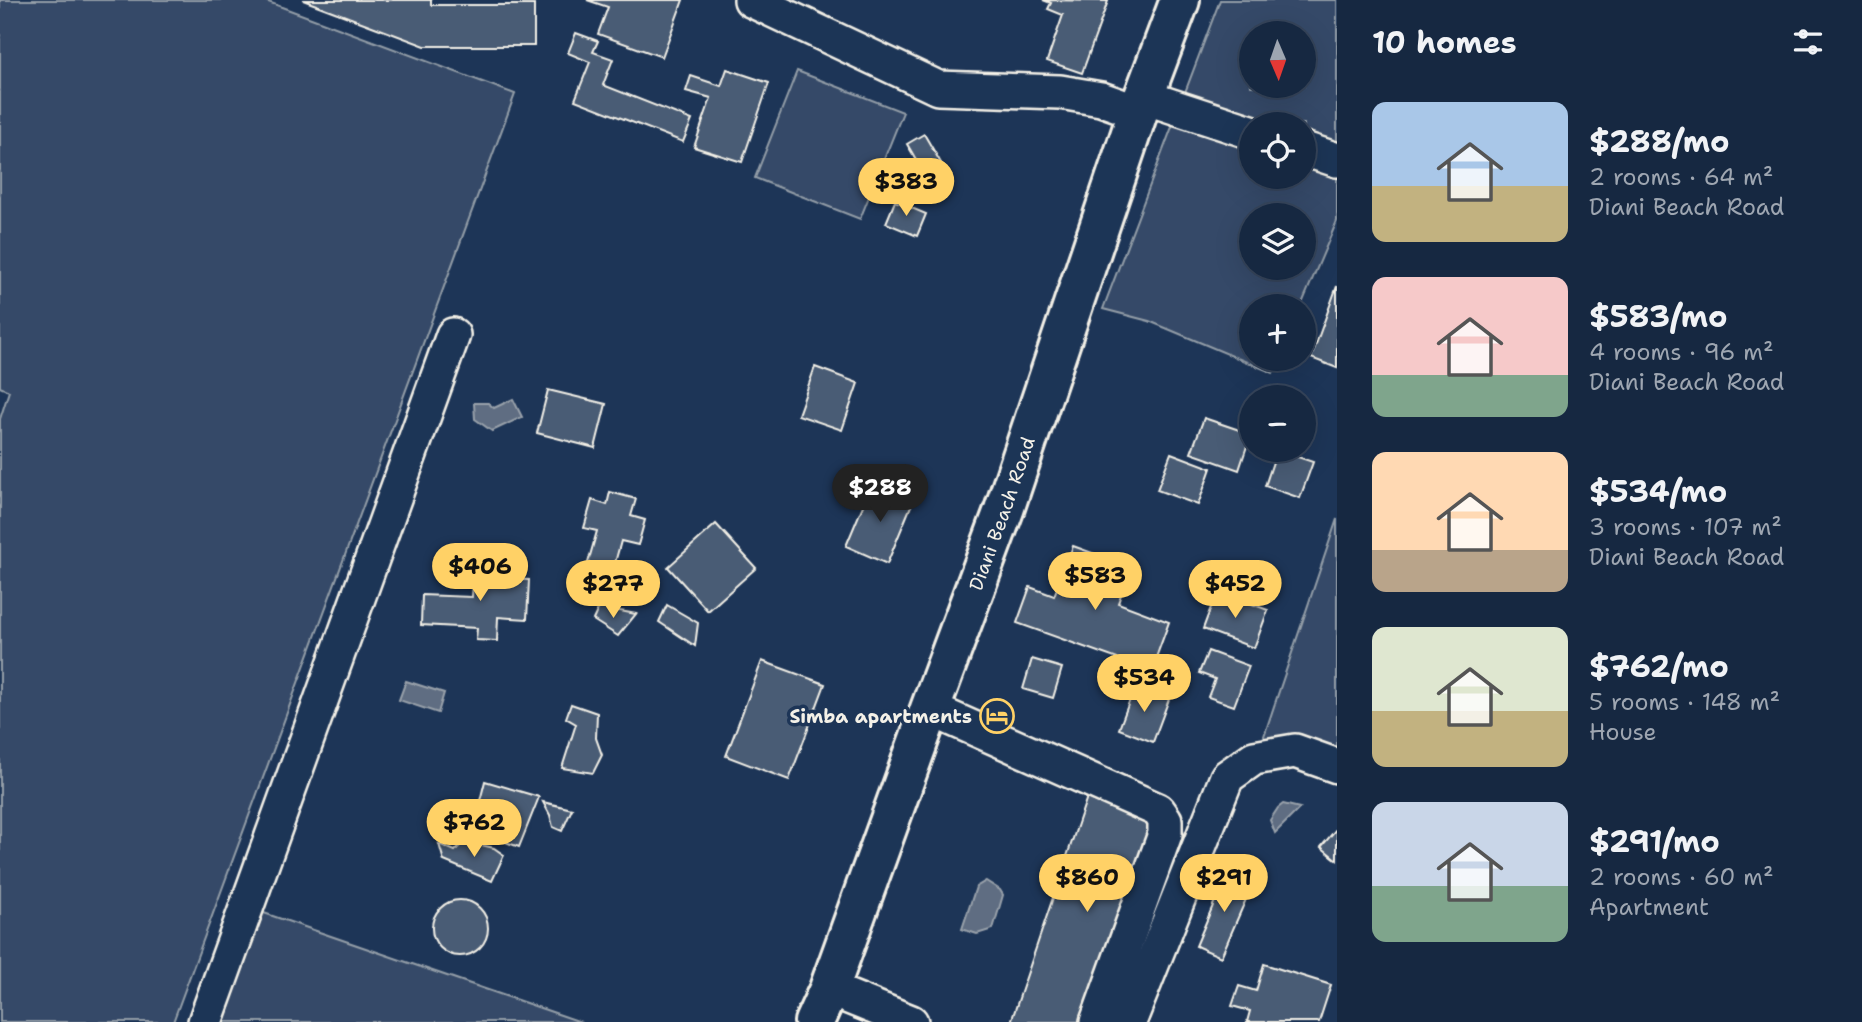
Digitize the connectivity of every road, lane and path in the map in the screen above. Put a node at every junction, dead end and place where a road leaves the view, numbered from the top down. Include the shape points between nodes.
1 (1180, 0) edge
2 (762, 2) edge
3 (1141, 104) junction
4 (1239, 129) edge
5 (1316, 153) edge
6 (1337, 160) edge
7 (453, 335) dead end
8 (930, 709) junction
9 (1337, 766) edge
10 (822, 1005) edge
11 (205, 1022) edge
12 (911, 1022) edge
13 (1097, 1022) edge
14 (1129, 1022) edge

1 - 3 main road, Diani Beach Road
2 - 3 street via 938,88 1060,92
3 - 4 street
3 - 8 main road, Diani Beach Road via 1004,510
5 - 6 street
7 - 11 street
8 - 10 main road, Diani Beach Road
8 - 13 street via 1158,810 1165,820 1165,834
9 - 14 street via 1295,751 1254,758 1227,777
10 - 12 street

